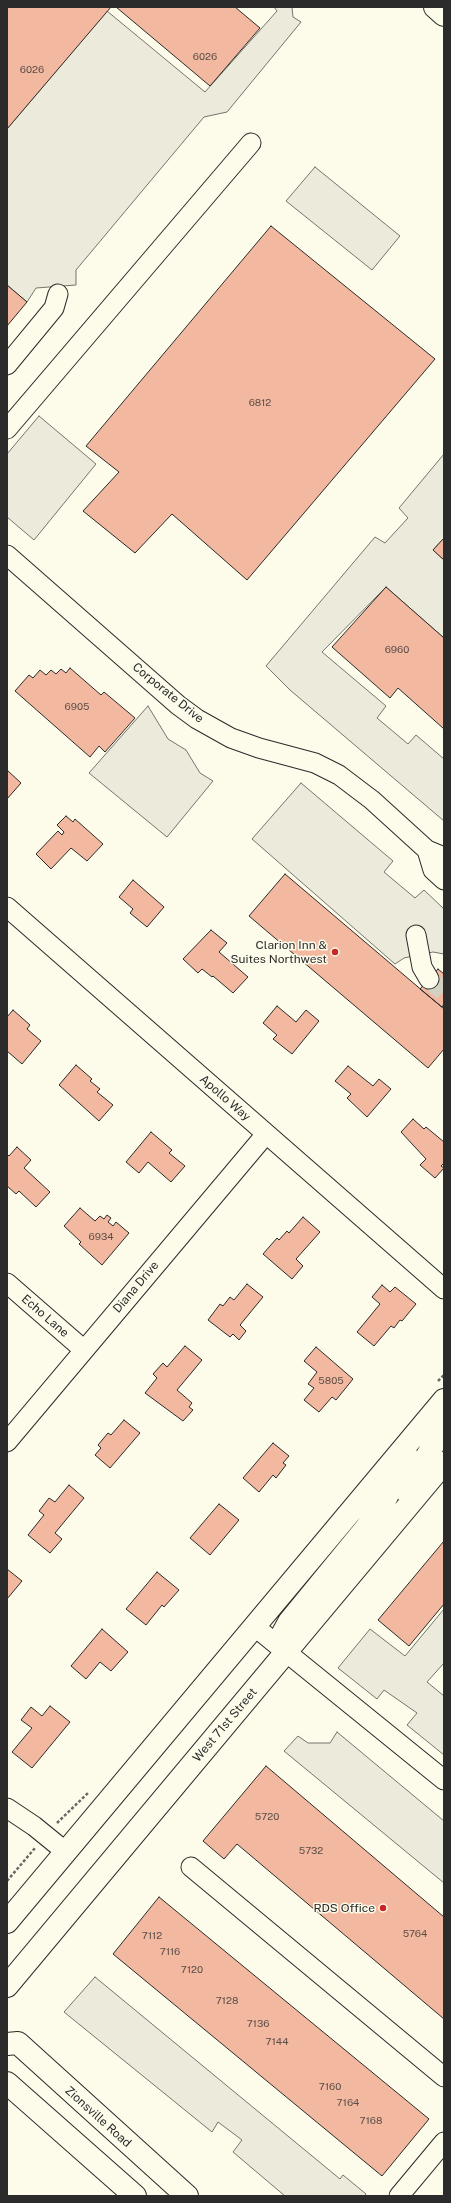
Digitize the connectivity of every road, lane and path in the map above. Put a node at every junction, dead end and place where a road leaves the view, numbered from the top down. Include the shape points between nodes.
1 (251, 143) dead end
2 (58, 294) dead end
3 (7, 365) edge
4 (7, 429) edge
5 (7, 555) edge
6 (435, 853) edge
7 (444, 880) edge
8 (7, 907) edge
9 (416, 935) dead end
10 (429, 979) tunnel mouth
11 (266, 1134) junction
12 (7, 1283) edge
13 (444, 1289) edge
14 (84, 1350) junction
15 (444, 1400) edge
16 (444, 1427) edge
17 (418, 1431) junction
18 (7, 1442) edge
19 (444, 1463) edge
20 (386, 1534) junction
21 (254, 1626) junction
22 (286, 1652) junction
23 (444, 1780) edge
24 (93, 1788) dead end
25 (7, 1810) edge
26 (54, 1826) dead end
27 (35, 1849) dead end
28 (66, 1852) junction
29 (192, 1867) dead end
30 (7, 1881) edge
31 (7, 1922) edge
32 (7, 1986) edge
33 (7, 2044) edge
34 (444, 2077) edge
35 (7, 2083) edge
36 (444, 2142) edge
37 (135, 2196) edge
38 (187, 2196) edge
39 (399, 2196) edge

1 - 4 street
2 - 3 street via 54,308
5 - 6 street, Corporate Drive via 197,719 231,738 315,763 339,775
6 - 7 street, Corporate Drive via 433,870
8 - 11 street, Apollo Way
9 - 10 street via 422,967
11 - 13 street, Apollo Way
11 - 14 street, Diana Drive
12 - 14 street, Echo Lane
14 - 18 street, Diana Drive
15 - 17 main road
16 - 20 main road via 410,1482
17 - 21 main road
17 - 22 main road via 398,1477 366,1528 288,1622 282,1642
19 - 20 main road, West 71st Street
20 - 22 main road, West 71st Street
21 - 22 street
21 - 28 main road
22 - 23 street
22 - 32 main road, West 71st Street
24 - 26 path
25 - 28 street via 34,1826
27 - 30 path
28 - 31 main road
29 - 34 street
33 - 38 main road, Zionsville Road via 18,2043
35 - 37 main road
36 - 39 street

